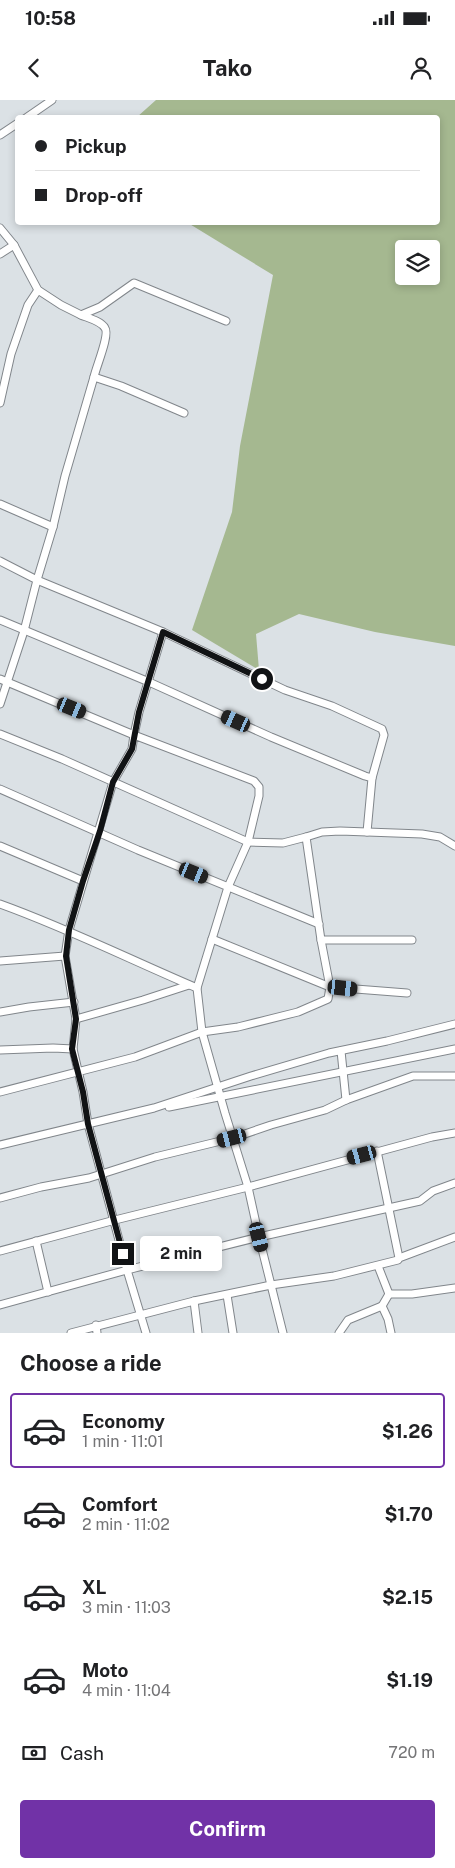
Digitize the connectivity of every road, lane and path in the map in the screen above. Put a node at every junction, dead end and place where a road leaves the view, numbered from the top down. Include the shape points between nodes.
1 (52, 100) edge
2 (30, 115) edge
3 (15, 125) edge
4 (0, 134) edge
5 (0, 228) edge
6 (14, 245) junction
7 (0, 254) edge
8 (38, 290) junction
9 (81, 315) junction
10 (226, 321) dead end
11 (94, 377) junction
12 (2, 390) edge
13 (0, 403) edge
14 (184, 413) dead end
15 (0, 504) edge
16 (54, 527) junction
17 (0, 561) edge
18 (37, 580) junction
19 (0, 620) edge
20 (24, 631) junction
21 (163, 632) junction
22 (3, 680) edge
23 (149, 682) junction
24 (0, 704) edge
25 (0, 734) edge
26 (134, 735) junction
27 (372, 778) junction
28 (113, 782) junction
29 (0, 789) edge
30 (100, 831) junction
31 (367, 832) junction
32 (306, 837) junction
33 (248, 842) junction
34 (0, 846) edge
35 (455, 846) edge
36 (83, 881) junction
37 (228, 887) junction
38 (0, 904) edge
39 (319, 924) junction
40 (69, 930) junction
41 (212, 940) junction
42 (321, 940) junction
43 (412, 940) dead end
44 (66, 956) junction
45 (0, 961) edge
46 (189, 985) junction
47 (330, 987) junction
48 (197, 988) junction
49 (407, 993) dead end
50 (74, 1002) junction
51 (0, 1012) edge
52 (76, 1019) junction
53 (455, 1024) edge
54 (202, 1032) junction
55 (72, 1049) junction
56 (455, 1049) edge
57 (0, 1050) edge
58 (341, 1051) junction
59 (78, 1073) junction
60 (455, 1076) edge
61 (219, 1088) junction
62 (0, 1092) edge
63 (346, 1100) junction
64 (88, 1124) junction
65 (455, 1133) edge
66 (232, 1138) junction
67 (0, 1143) edge
68 (376, 1151) junction
69 (102, 1175) junction
70 (455, 1183) edge
71 (248, 1187) junction
72 (0, 1198) edge
73 (390, 1208) junction
74 (114, 1220) junction
75 (259, 1237) junction
76 (455, 1237) edge
77 (36, 1241) junction
78 (0, 1251) edge
79 (400, 1258) junction
80 (378, 1266) junction
81 (127, 1270) junction
82 (271, 1285) junction
83 (455, 1288) edge
84 (48, 1292) junction
85 (389, 1294) junction
86 (227, 1295) junction
87 (194, 1301) junction
88 (0, 1305) edge
89 (382, 1306) junction
90 (140, 1316) junction
91 (96, 1329) edge
92 (71, 1333) edge
93 (146, 1333) edge
94 (198, 1333) edge
95 (233, 1333) edge
96 (283, 1333) edge
97 (339, 1333) edge
98 (390, 1333) edge

1 - 2 street
3 - 4 street
5 - 6 street
6 - 7 street
6 - 8 street
8 - 9 street
8 - 12 street via 28,305
9 - 10 street via 100,307 134,284
9 - 11 street via 106,328 107,336
11 - 14 street
11 - 16 street via 65,476
12 - 13 street
15 - 16 street
16 - 18 street
17 - 18 street
18 - 20 street
18 - 21 street
19 - 20 street
20 - 22 street
20 - 23 street
21 - 23 street
21 - 27 street via 284,690 332,706 382,730 384,735
22 - 24 street
22 - 26 street
23 - 26 street
23 - 27 street
25 - 28 street
26 - 28 street via 132,749
26 - 33 street via 254,781 259,787 259,796
27 - 31 street
28 - 30 street
28 - 33 street
29 - 30 street
30 - 36 street
30 - 37 street
31 - 32 street via 322,832
31 - 35 street via 422,834 440,837
32 - 33 street via 283,843
32 - 39 street
33 - 37 street
34 - 36 street
36 - 40 street
37 - 39 street
37 - 41 street
38 - 40 street
39 - 42 street
40 - 44 street
40 - 46 street
41 - 47 street
41 - 48 street
42 - 43 street
42 - 47 street
44 - 45 street
44 - 50 street
46 - 48 street
46 - 52 street
47 - 49 street
47 - 54 street via 328,999 314,1006 238,1027
48 - 54 street
50 - 51 street
50 - 52 street
52 - 55 street
53 - 58 street
54 - 59 street via 135,1057
54 - 61 street
55 - 57 street
55 - 59 street
56 - 67 street
58 - 61 street
58 - 63 street
59 - 62 street
59 - 64 street
60 - 63 street via 413,1076
61 - 64 street
61 - 66 street
63 - 66 street via 326,1110
64 - 67 street
64 - 69 street
65 - 68 street
66 - 69 street via 155,1157
66 - 71 street
68 - 71 street
68 - 73 street
69 - 72 street
69 - 74 street
70 - 73 street via 432,1192 420,1201
71 - 74 street
71 - 75 street
73 - 75 street
73 - 79 street
74 - 77 street
74 - 81 street
75 - 81 street
75 - 82 street
76 - 79 street
77 - 78 street
77 - 84 street
79 - 80 street
80 - 82 street
80 - 85 street
81 - 84 street
81 - 90 street
82 - 86 street
82 - 96 street
83 - 85 street
84 - 88 street
85 - 89 street
86 - 87 street
86 - 95 street
87 - 90 street
87 - 94 street
89 - 97 street via 348,1320
89 - 98 street
90 - 91 street
90 - 93 street
91 - 92 street

